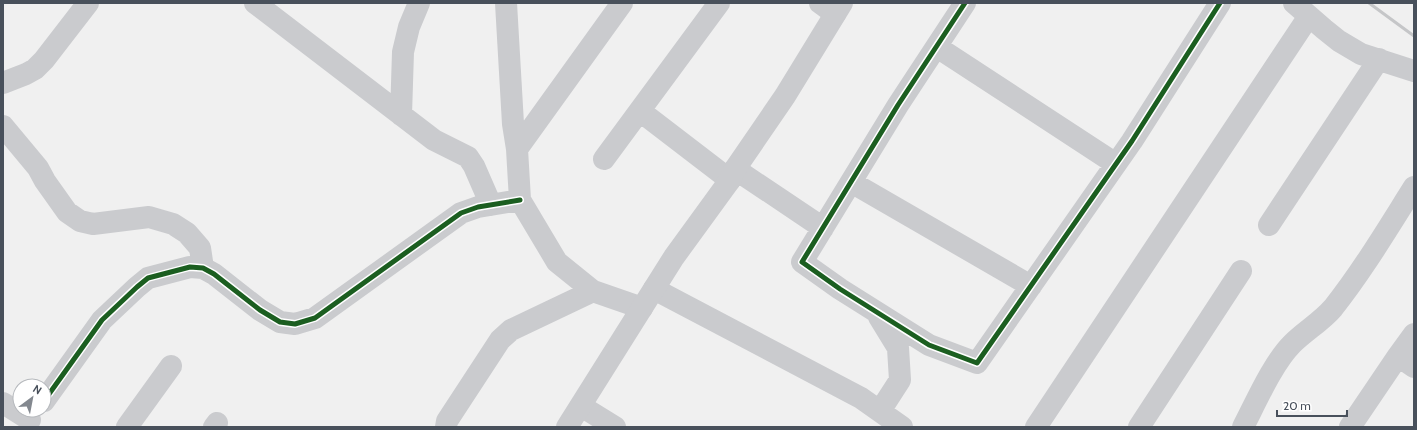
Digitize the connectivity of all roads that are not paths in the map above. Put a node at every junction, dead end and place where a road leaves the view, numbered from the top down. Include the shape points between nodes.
1 (88, 3) edge
2 (255, 3) edge
3 (419, 3) edge
4 (506, 3) edge
5 (622, 3) edge
6 (719, 3) edge
7 (965, 3) edge
8 (1220, 3) edge
9 (832, 7) edge
10 (1301, 9) edge
11 (937, 47) junction
12 (1379, 59) junction
13 (1414, 71) edge
14 (3, 84) edge
15 (640, 111) junction
16 (400, 115) junction
17 (3, 126) edge
18 (517, 148) junction
19 (604, 160) dead end
20 (1116, 164) junction
21 (732, 174) junction
22 (851, 182) junction
23 (1414, 187) edge
24 (520, 200) junction
25 (491, 205) junction
26 (1269, 225) dead end
27 (823, 228) junction
28 (203, 268) junction
29 (1241, 270) dead end
30 (1031, 286) junction
31 (654, 289) junction
32 (593, 291) junction
33 (642, 308) junction
34 (877, 312) junction
35 (1414, 334) edge
36 (1406, 361) edge
37 (171, 366) dead end
38 (52, 390) edge
39 (3, 403) edge
40 (581, 406) junction
41 (880, 411) junction
42 (31, 419) edge
43 (127, 427) edge
44 (446, 427) edge
45 (567, 427) edge
46 (615, 427) edge
47 (902, 427) edge
48 (1036, 427) edge
49 (1139, 427) edge
50 (1243, 427) edge
51 (1350, 427) edge

1 - 14 street via 35,69
2 - 16 street
3 - 16 street via 404,46
4 - 18 street via 513,124
5 - 18 street
6 - 15 street
7 - 11 street
8 - 20 street
9 - 21 street via 785,96
10 - 12 street via 1339,41 1361,54
10 - 48 street
11 - 20 street
11 - 22 street
12 - 13 street
12 - 26 street
15 - 19 street
15 - 21 street
16 - 25 street via 437,142 468,157
17 - 28 street via 38,168 67,212 80,221 93,224 148,217 173,224 187,233 200,248
18 - 24 street
20 - 30 street
21 - 27 street
21 - 31 street
22 - 27 street
22 - 30 street
23 - 50 street via 1366,262 1332,309 1287,350
24 - 25 street
24 - 32 street via 556,262
25 - 28 street via 461,214 316,318 295,324 280,322 260,310
27 - 34 street via 802,262
28 - 38 street via 190,267 148,278 102,320
29 - 49 street
30 - 34 street via 977,363 929,345
31 - 33 street
31 - 41 street
32 - 33 street
32 - 44 street via 511,330 500,340 447,421
33 - 40 street
34 - 41 street via 898,348 900,380
35 - 36 street
36 - 51 street
37 - 43 street
39 - 42 street
40 - 45 street
40 - 46 street
41 - 47 street

